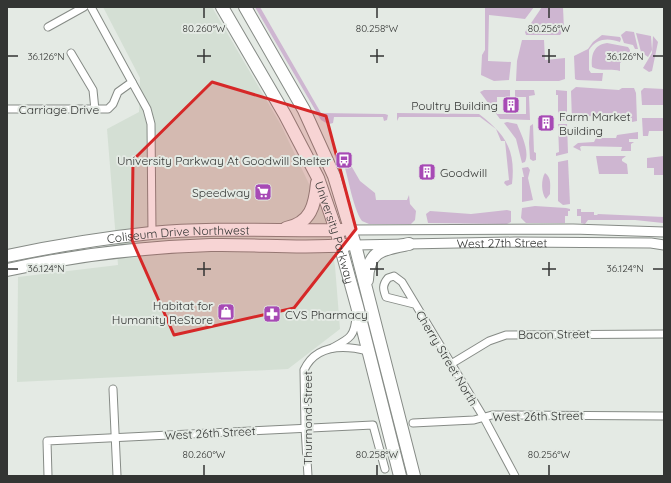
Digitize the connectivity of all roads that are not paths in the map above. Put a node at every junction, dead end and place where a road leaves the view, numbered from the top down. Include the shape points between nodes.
1 (84, 7) edge
2 (91, 7) edge
3 (222, 7) edge
4 (245, 7) edge
5 (48, 27) dead end
6 (71, 53) dead end
7 (132, 82) junction
8 (295, 93) junction
9 (278, 102) junction
10 (7, 109) edge
11 (95, 110) junction
12 (318, 178) junction
13 (280, 229) junction
14 (248, 230) junction
15 (336, 230) junction
16 (350, 230) junction
17 (664, 232) edge
18 (152, 233) junction
19 (132, 235) junction
20 (409, 244) junction
21 (355, 245) junction
22 (664, 245) edge
23 (247, 246) junction
24 (340, 246) junction
25 (134, 249) junction
26 (7, 256) edge
27 (7, 270) edge
28 (367, 294) junction
29 (414, 304) junction
30 (357, 306) junction
31 (664, 334) edge
32 (329, 349) junction
33 (368, 351) junction
34 (451, 364) junction
35 (113, 389) dead end
36 (664, 416) edge
37 (484, 418) junction
38 (413, 423) dead end
39 (305, 428) junction
40 (116, 437) junction
41 (385, 469) dead end
42 (48, 476) edge
43 (117, 476) edge
44 (308, 476) edge
45 (400, 476) edge
46 (414, 476) edge
47 (515, 476) edge

1 - 5 street
2 - 7 street
3 - 9 main road, University Parkway
4 - 8 main road, University Parkway
6 - 11 street via 93,90
7 - 11 street, Carriage Drive via 118,92 108,109
7 - 18 street via 147,109 151,124
8 - 9 main road
8 - 16 main road, University Parkway via 334,176
9 - 12 main road, University Parkway
10 - 11 street, Carriage Drive
12 - 13 main road via 316,201 311,212 293,226
12 - 15 main road, University Parkway
13 - 14 main road, Coliseum Drive Northwest
13 - 15 main road, Coliseum Drive Northwest
14 - 18 main road, Coliseum Drive Northwest
14 - 23 main road
15 - 16 main road, Coliseum Drive Northwest
15 - 24 main road, University Parkway
16 - 17 street, West 27th Street via 573,229
16 - 21 main road, University Parkway
18 - 19 main road, Coliseum Drive Northwest
19 - 25 street
19 - 26 main road, Coliseum Drive Northwest
20 - 21 street, West 27th Street
20 - 22 street, West 27th Street via 515,242
20 - 28 main road via 374,254 368,266
21 - 24 main road, West 27th Street
21 - 28 main road, University Parkway
23 - 24 main road, Coliseum Drive Northwest
23 - 25 main road, Coliseum Drive Northwest
24 - 30 main road, University Parkway
25 - 27 main road, Coliseum Drive Northwest via 59,259
28 - 46 main road, University Parkway
29 - 29 street, Cherry Street North via 402,282 394,276 388,278 383,291 386,297
29 - 34 street, Cherry Street North
30 - 32 street, Thurmond Street via 354,333
30 - 33 main road, University Parkway
31 - 34 street, Bacon Street via 506,335 490,341
32 - 33 street, Thurmond Street via 353,347
32 - 39 street, Thurmond Street via 315,355 304,370
33 - 45 main road, University Parkway
34 - 37 street, Cherry Street North
35 - 40 street
36 - 37 street, West 26th Street via 492,415
37 - 38 street, West 26th Street
37 - 47 street, Cherry Street North
39 - 40 street, West 26th Street
39 - 41 street, West 26th Street via 373,425
39 - 44 street, Thurmond Street
40 - 42 street, West 26th Street via 47,441
40 - 43 street

